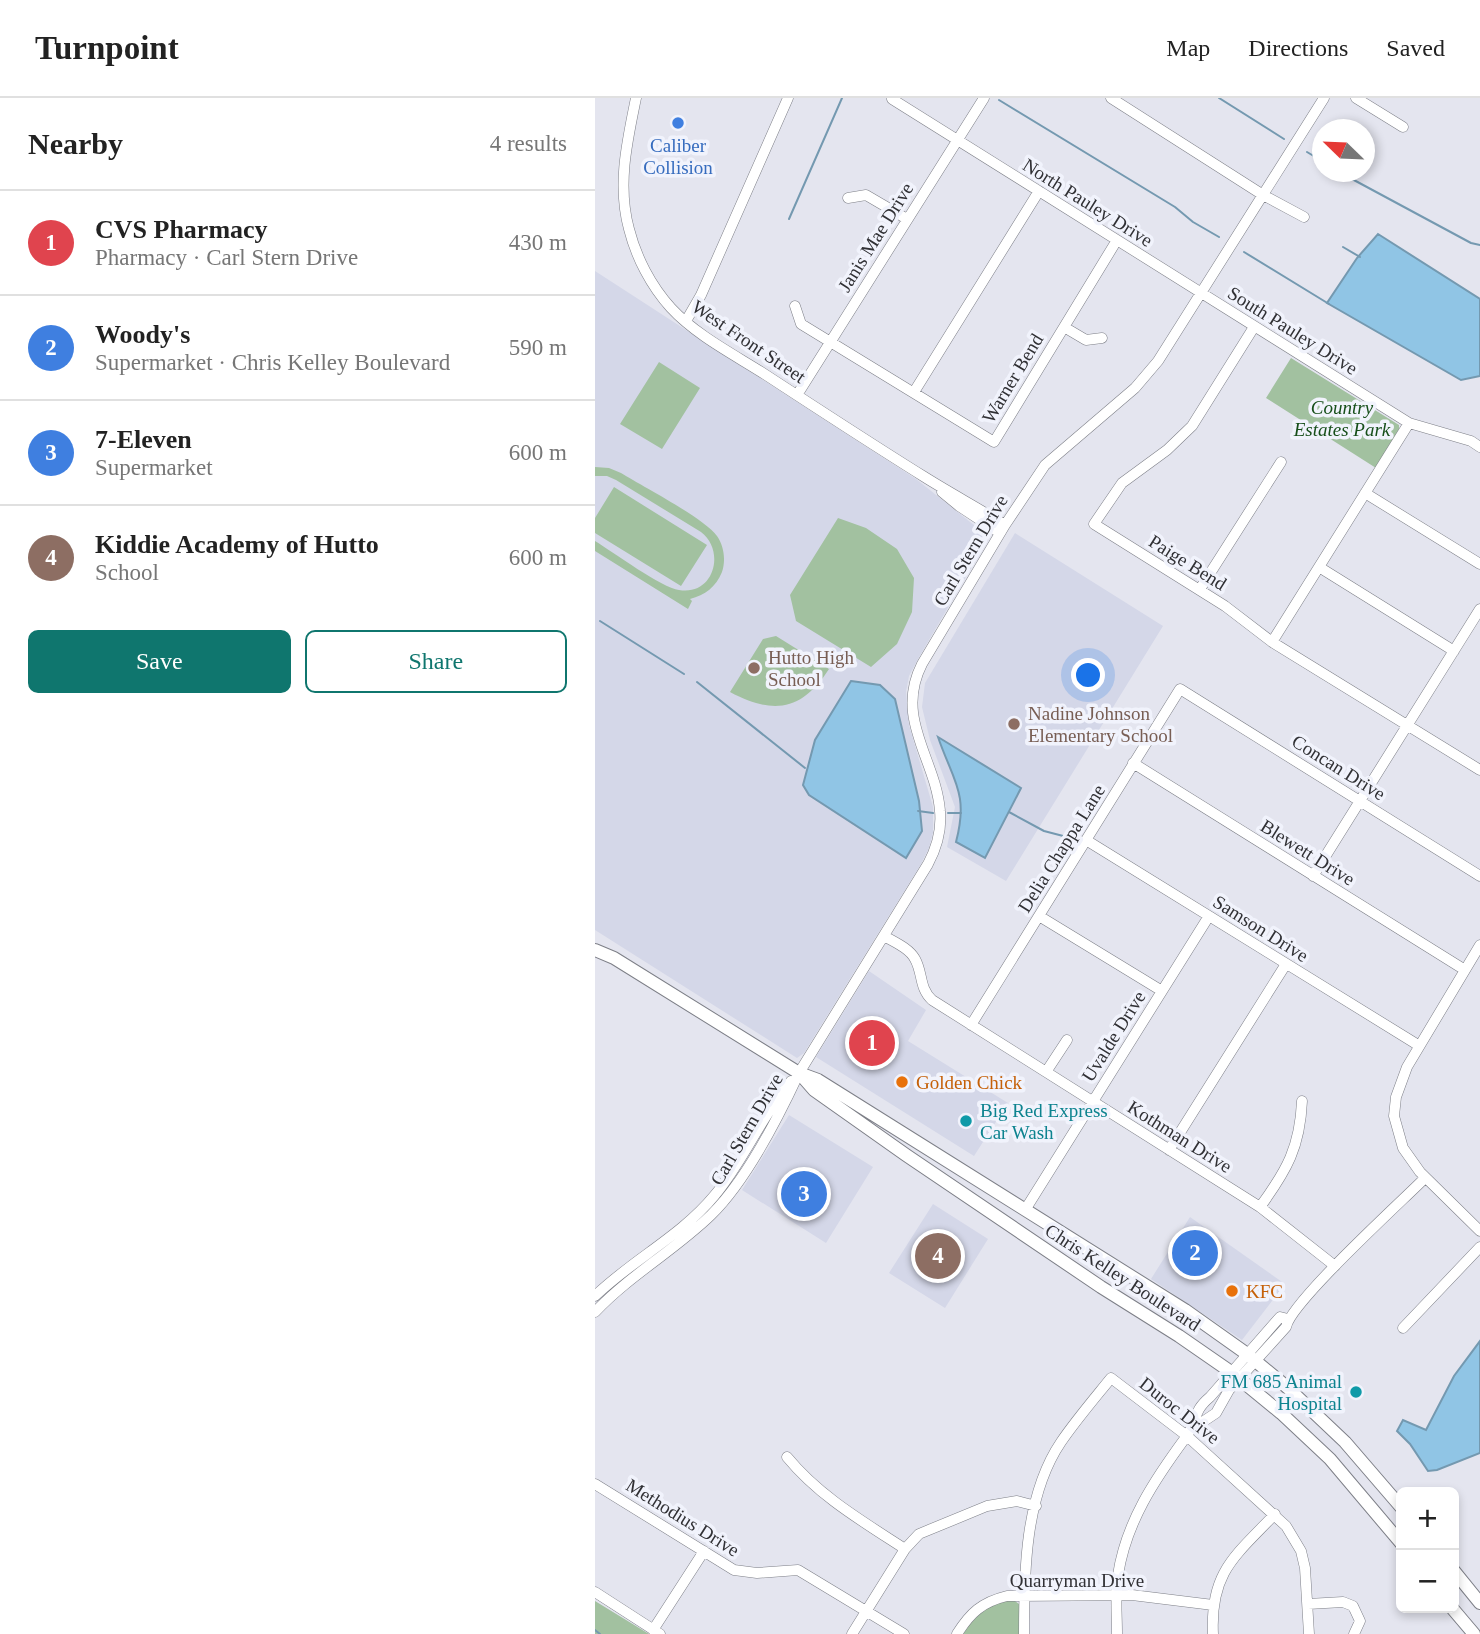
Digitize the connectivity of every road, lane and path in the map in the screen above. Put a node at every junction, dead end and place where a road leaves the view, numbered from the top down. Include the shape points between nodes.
1 (636, 98) edge
2 (788, 98) edge
3 (983, 98) edge
4 (1111, 98) edge
5 (1324, 98) edge
6 (1356, 98) edge
7 (892, 99) edge
8 (1403, 127) dead end
9 (957, 140) junction
10 (1039, 191) junction
11 (1263, 195) junction
12 (848, 198) dead end
13 (1304, 217) dead end
14 (907, 219) junction
15 (1117, 240) junction
16 (1201, 294) junction
17 (795, 306) dead end
18 (686, 321) junction
19 (1063, 327) junction
20 (1254, 327) junction
21 (1102, 338) dead end
22 (831, 342) junction
23 (914, 393) junction
24 (797, 395) junction
25 (1409, 423) junction
26 (1480, 446) edge
27 (1281, 462) dead end
28 (1365, 493) junction
29 (1002, 529) junction
30 (1480, 564) edge
31 (1319, 567) junction
32 (1200, 589) junction
33 (1480, 610) edge
34 (1272, 642) junction
35 (1454, 651) junction
36 (1179, 689) joint
37 (1407, 726) junction
38 (1133, 763) junction
39 (1480, 770) edge
40 (1360, 801) junction
41 (1086, 840) junction
42 (1313, 876) junction
43 (1480, 876) edge
44 (1039, 916) junction
45 (1209, 916) junction
46 (884, 936) junction
47 (595, 943) edge
48 (1480, 945) edge
49 (595, 950) edge
50 (614, 958) junction
51 (1286, 964) junction
52 (1465, 970) junction
53 (1162, 991) junction
54 (971, 1025) junction
55 (1067, 1040) dead end
56 (1418, 1045) junction
57 (799, 1073) junction
58 (1046, 1073) junction
59 (1303, 1101) dead end
60 (1093, 1102) junction
61 (1169, 1150) junction
62 (1425, 1178) junction
63 (1260, 1207) junction
64 (1025, 1210) junction
65 (1480, 1231) edge
66 (1480, 1247) edge
67 (1335, 1266) junction
68 (595, 1296) edge
69 (595, 1312) edge
70 (1403, 1328) dead end
71 (1251, 1357) junction
72 (1234, 1376) junction
73 (1189, 1432) junction
74 (787, 1457) dead end
75 (595, 1484) edge
76 (1396, 1501) edge
77 (1036, 1506) junction
78 (1275, 1514) junction
79 (1396, 1537) edge
80 (905, 1549) junction
81 (704, 1551) junction
82 (1459, 1577) edge
83 (595, 1592) edge
84 (1116, 1595) junction
85 (1024, 1596) junction
86 (1480, 1603) edge
87 (1308, 1604) junction
88 (1213, 1605) junction
89 (867, 1611) junction
90 (1456, 1613) edge
91 (657, 1632) edge
92 (852, 1634) edge
93 (904, 1634) edge
94 (957, 1634) edge
95 (1024, 1634) edge
96 (1117, 1634) edge
97 (1213, 1634) edge
98 (1309, 1634) edge
99 (1354, 1634) edge
100 (1473, 1634) edge

1 - 18 street, West Front Street via 623,167 625,213 645,269 670,307
2 - 18 street
3 - 9 street, Janis Mae Drive
4 - 11 street
5 - 11 street, Carl Stern Drive
6 - 8 street
7 - 9 street, North Pauley Drive
9 - 10 street, North Pauley Drive
9 - 14 street, Janis Mae Drive
10 - 15 street, North Pauley Drive
10 - 23 street
11 - 13 street
11 - 16 street, Carl Stern Drive
12 - 14 street via 866,195
14 - 22 street, Janis Mae Drive
15 - 16 street, North Pauley Drive
15 - 19 street, Warner Bend
16 - 20 street, South Pauley Drive
16 - 29 street, Carl Stern Drive via 1146,377 1045,465
17 - 22 street, Warner Bend via 801,324
18 - 24 street, West Front Street
19 - 21 street via 1086,340
19 - 23 street, Warner Bend via 994,442
20 - 25 street, South Pauley Drive
20 - 32 street, Paige Bend via 1192,426 1122,483 1094,524
22 - 23 street, Warner Bend
22 - 24 street, Janis Mae Drive
24 - 29 street, West Front Street via 968,501
25 - 26 street, South Pauley Drive
25 - 28 street
27 - 32 street
28 - 30 street
28 - 31 street
29 - 46 street, Carl Stern Drive via 915,678 912,713 940,809 939,839
31 - 34 street
31 - 35 street
32 - 34 street, Paige Bend
33 - 35 street
34 - 37 street, Paige Bend
35 - 37 street
36 - 38 street, Delia Chappa Lane
36 - 40 street, Concan Drive
37 - 39 street, Paige Bend
37 - 40 street
38 - 41 street, Delia Chappa Lane
38 - 42 street, Blewett Drive
40 - 42 street
40 - 43 street, Concan Drive
41 - 44 street, Delia Chappa Lane
41 - 45 street, Samson Drive
42 - 52 street, Blewett Drive
44 - 53 street
44 - 54 street, Delia Chappa Lane
45 - 51 street, Samson Drive
45 - 53 street, Uvalde Drive
46 - 54 street, Kothman Drive via 915,958 927,996
46 - 57 street, Carl Stern Drive
47 - 50 main road, Chris Kelley Boulevard
48 - 52 street
49 - 50 main road, Chris Kelley Boulevard
50 - 57 main road, Chris Kelley Boulevard
51 - 56 street, Samson Drive
51 - 61 street
52 - 56 street
53 - 60 street, Uvalde Drive
54 - 58 street, Kothman Drive
55 - 58 street
56 - 62 street via 1401,1079 1394,1116 1403,1148
57 - 64 main road, Chris Kelley Boulevard via 818,1080
57 - 68 street, Carl Stern Drive via 777,1097 713,1197
57 - 69 street, Carl Stern Drive via 723,1203
57 - 72 main road, Chris Kelley Boulevard via 814,1090 906,1155
58 - 60 street, Kothman Drive
59 - 63 street via 1294,1154
60 - 61 street, Kothman Drive
60 - 64 street, Uvalde Drive
61 - 63 street, Kothman Drive
62 - 65 street
62 - 67 street
63 - 67 street, Kothman Drive
64 - 71 main road, Chris Kelley Boulevard
66 - 70 street
67 - 71 street via 1286,1327
71 - 72 street
71 - 76 main road, Chris Kelley Boulevard via 1345,1442
72 - 73 street via 1197,1410
72 - 73 street via 1216,1413
72 - 79 main road, Chris Kelley Boulevard via 1330,1459
73 - 77 street, Duroc Drive via 1111,1378 1061,1442 1042,1480
73 - 78 street, Duroc Drive
73 - 84 street via 1133,1521
74 - 80 street via 827,1498
75 - 81 street, Methodius Drive
77 - 80 street via 1017,1501 987,1506 919,1534
77 - 85 street, Duroc Drive via 1025,1558
78 - 87 street, Duroc Drive via 1301,1551
78 - 88 street via 1227,1567
80 - 89 street
81 - 89 street, Methodius Drive via 743,1573 798,1570
81 - 91 street
82 - 86 main road
83 - 91 street
84 - 85 street, Quarryman Drive
84 - 88 street, Quarryman Drive
84 - 96 street
85 - 94 street, Quarryman Drive via 990,1600 976,1609
85 - 95 street, Duroc Drive
87 - 98 street, Duroc Drive
87 - 99 street via 1343,1602 1353,1606 1360,1621
88 - 97 street
89 - 92 street
89 - 93 street, Methodius Drive
90 - 100 main road

